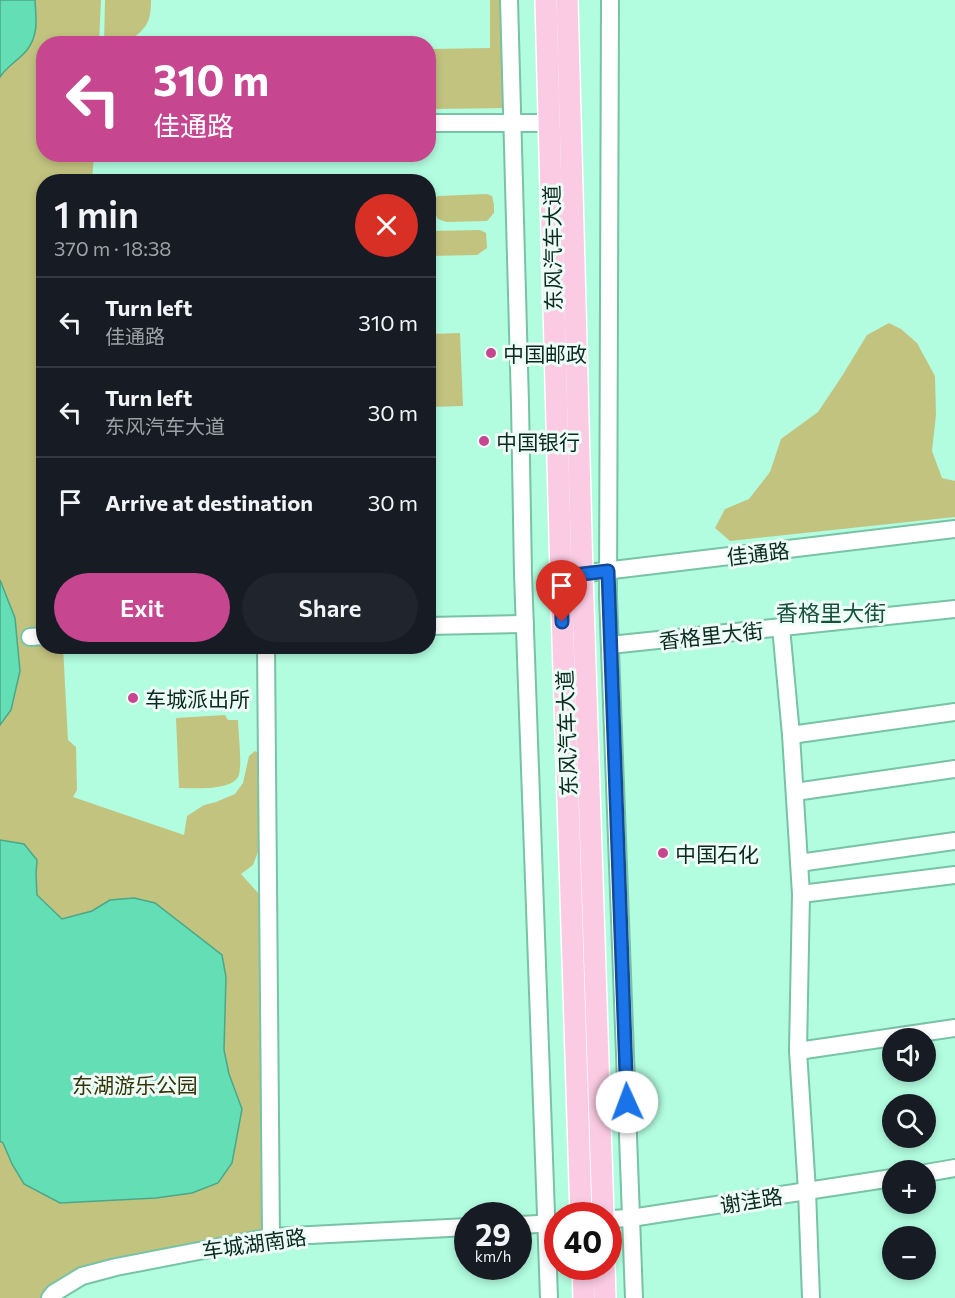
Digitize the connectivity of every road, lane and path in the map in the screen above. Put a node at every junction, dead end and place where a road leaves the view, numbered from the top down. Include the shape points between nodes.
1 (509, 0) edge
2 (546, 0) edge
3 (567, 0) edge
4 (610, 0) edge
5 (436, 123) edge
6 (512, 123) junction
7 (549, 123) junction
8 (955, 529) edge
9 (608, 571) junction
10 (582, 574) junction
11 (561, 575) junction
12 (955, 609) edge
13 (525, 624) junction
14 (436, 626) edge
15 (781, 627) junction
16 (610, 645) junction
17 (266, 654) edge
18 (955, 712) edge
19 (792, 735) junction
20 (955, 769) edge
21 (795, 792) junction
22 (955, 841) edge
23 (799, 862) junction
24 (955, 875) edge
25 (801, 894) junction
26 (955, 1028) edge
27 (798, 1051) junction
28 (955, 1168) edge
29 (936, 1171) edge
30 (882, 1180) edge
31 (807, 1191) junction
32 (551, 1202) edge
33 (581, 1202) edge
34 (603, 1202) edge
35 (631, 1218) junction
36 (622, 1219) edge
37 (454, 1228) edge
38 (271, 1237) junction
39 (550, 1280) edge
40 (583, 1280) edge
41 (604, 1280) edge
42 (50, 1298) edge
43 (549, 1298) edge
44 (584, 1298) edge
45 (605, 1298) edge
46 (634, 1298) edge
47 (812, 1298) edge

1 - 6 street
2 - 7 main road, 东风汽车大道
3 - 10 main road, 东风汽车大道
4 - 9 street
5 - 6 street
6 - 7 street
6 - 13 street
7 - 11 main road, 东风汽车大道
8 - 9 street, 佳通路
9 - 10 street, 佳通路
9 - 16 street
10 - 11 street, 佳通路
10 - 34 main road, 东风汽车大道
11 - 33 main road, 东风汽车大道
12 - 15 street, 香格里大街
13 - 14 street
13 - 32 street
15 - 16 street, 香格里大街
15 - 19 street
16 - 35 street
17 - 38 street
18 - 19 street
19 - 21 street
20 - 21 street
21 - 23 street
22 - 23 street
23 - 25 street
24 - 25 street
25 - 27 street
26 - 27 street
27 - 31 street
28 - 29 street
30 - 31 street, 谢洼路
31 - 35 street, 谢洼路
31 - 47 street
35 - 36 street, 谢洼路
35 - 46 street
37 - 38 street, 车城湖南路
38 - 42 street, 车城湖南路 via 82,1276
39 - 43 street
40 - 44 main road
41 - 45 main road

